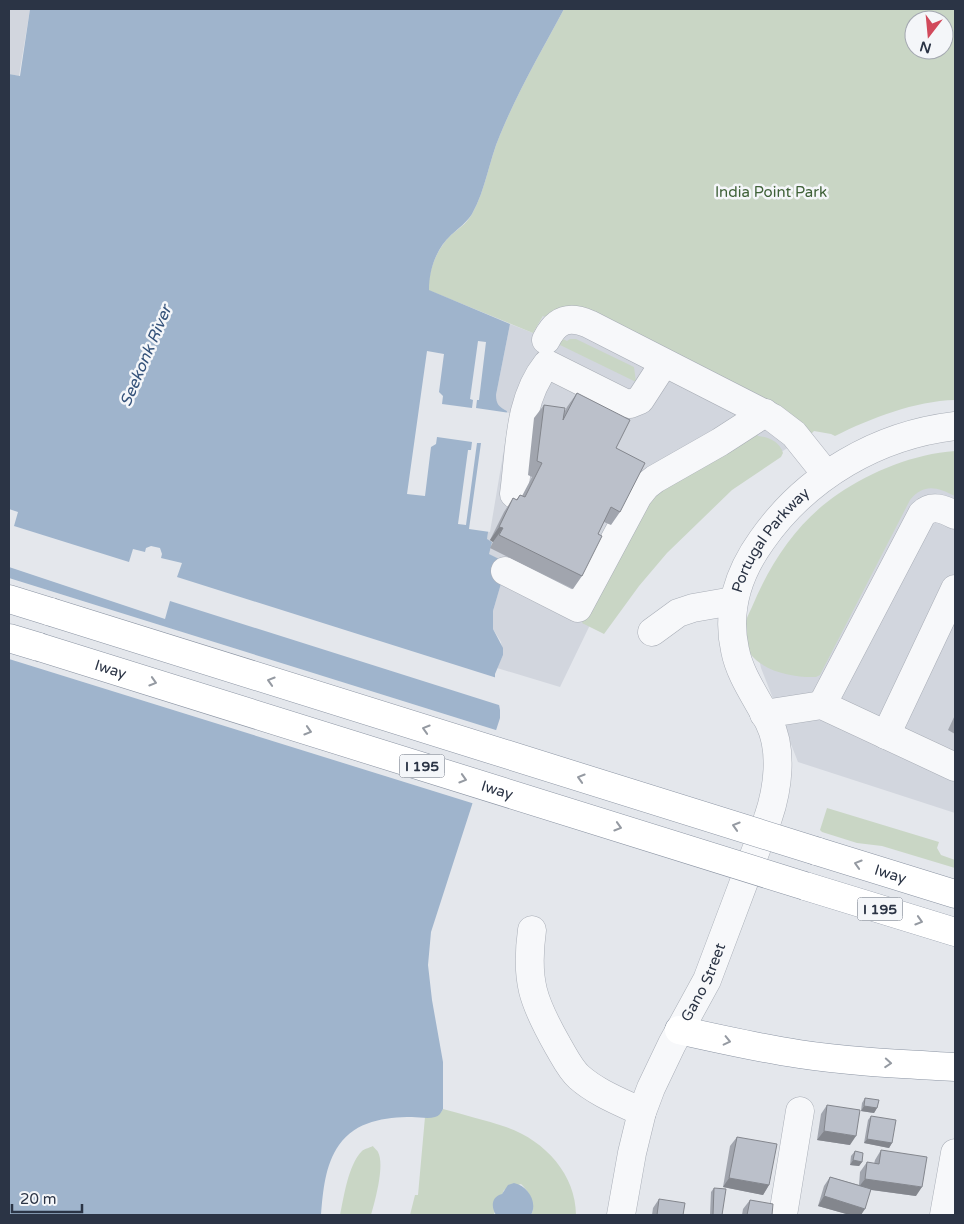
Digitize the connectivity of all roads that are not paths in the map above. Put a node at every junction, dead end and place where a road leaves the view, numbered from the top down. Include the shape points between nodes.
1 (546, 340) dead end
2 (664, 363) junction
3 (765, 413) junction
4 (955, 426) edge
5 (826, 474) junction
6 (514, 494) dead end
7 (955, 515) edge
8 (505, 571) dead end
9 (955, 589) edge
10 (9, 599) edge
11 (734, 601) junction
12 (652, 632) dead end
13 (9, 638) edge
14 (822, 705) junction
15 (764, 714) junction
16 (886, 735) junction
17 (776, 748) joint
18 (955, 767) edge
19 (955, 894) edge
20 (532, 930) dead end
21 (955, 932) edge
22 (679, 1030) junction
23 (955, 1067) edge
24 (800, 1111) dead end
25 (642, 1112) junction
26 (955, 1153) edge
27 (621, 1215) edge
28 (783, 1215) edge
29 (944, 1215) edge

1 - 2 street via 559,323 576,320
2 - 3 street
2 - 6 street via 640,400 630,404 547,364 534,384 525,409
3 - 5 street via 787,427
3 - 8 street via 646,486 578,608
4 - 5 street, Portugal Parkway via 934,428 886,444
5 - 11 street, Portugal Parkway via 796,499 769,529 744,568
7 - 14 street via 935,508 922,514
9 - 16 street
19 -> 10 highway, Iway / I 195, bridge
11 - 12 street via 678,613
11 - 15 street, Portugal Parkway via 732,636 738,664
13 -> 21 highway, Iway / I 195, bridge
14 - 15 street
14 - 16 street
15 - 17 street, Portugal Parkway
16 - 18 street
17 - 22 street, Gano Street via 776,783 768,818 707,980
20 - 25 street via 530,985 544,1021 568,1063 588,1084
22 -> 23 highway via 801,1054
22 - 25 street, Gano Street
24 - 28 street
25 - 27 street, Gano Street
26 - 29 street

